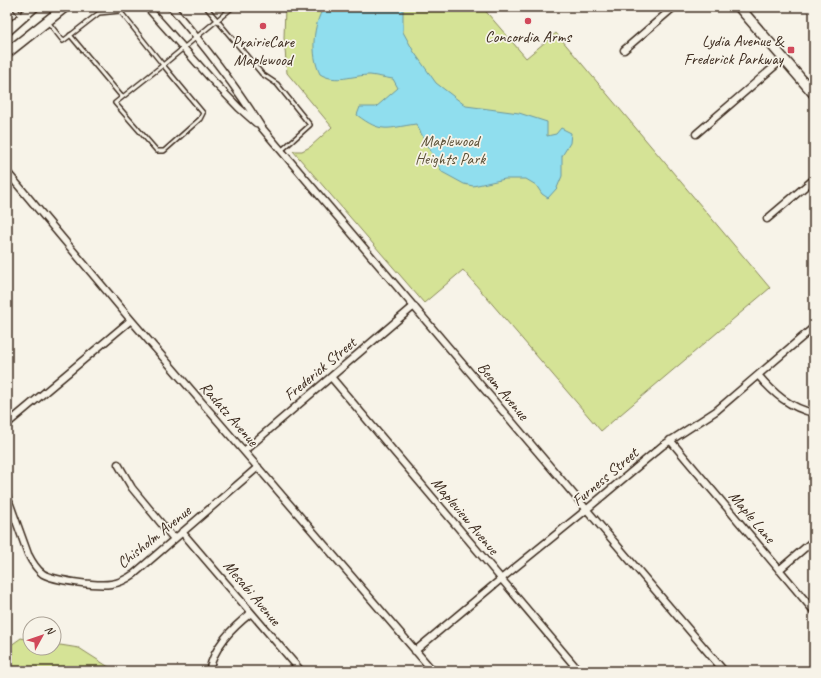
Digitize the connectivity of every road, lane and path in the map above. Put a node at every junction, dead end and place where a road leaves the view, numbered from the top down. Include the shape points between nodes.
1 (14, 7) edge
2 (34, 7) edge
3 (65, 7) edge
4 (147, 7) edge
5 (171, 7) edge
6 (206, 7) edge
7 (233, 7) edge
8 (674, 7) edge
9 (740, 7) edge
10 (22, 17) junction
11 (217, 20) junction
12 (47, 21) junction
13 (7, 31) edge
14 (70, 35) junction
15 (197, 37) junction
16 (184, 48) junction
17 (624, 50) dead end
18 (7, 53) edge
19 (784, 58) junction
20 (163, 65) junction
21 (814, 94) edge
22 (122, 97) junction
23 (262, 128) junction
24 (696, 134) dead end
25 (7, 141) edge
26 (7, 144) edge
27 (281, 151) junction
28 (7, 172) edge
29 (814, 178) edge
30 (768, 219) dead end
31 (414, 306) junction
32 (131, 320) junction
33 (814, 327) edge
34 (758, 375) junction
35 (331, 377) junction
36 (814, 413) edge
37 (7, 424) edge
38 (670, 440) junction
39 (244, 451) junction
40 (118, 464) dead end
41 (258, 467) junction
42 (7, 496) edge
43 (586, 510) junction
44 (182, 532) junction
45 (174, 539) junction
46 (814, 540) edge
47 (779, 570) junction
48 (501, 579) junction
49 (814, 611) edge
50 (251, 613) junction
51 (415, 651) junction
52 (209, 671) edge
53 (301, 671) edge
54 (433, 671) edge
55 (579, 671) edge
56 (724, 671) edge

1 - 10 lane
2 - 10 street
3 - 12 street
4 - 16 street, Beam Avenue
5 - 15 street, Beam Avenue
6 - 11 lane
7 - 11 lane
8 - 17 street
9 - 19 street
10 - 13 street
11 - 15 lane
11 - 27 lane via 262,74 277,84 310,125
12 - 14 lane via 63,41
12 - 18 street
14 - 20 lane via 99,13 120,11
14 - 22 lane
15 - 16 lane
15 - 23 street, Beam Avenue
16 - 20 lane
16 - 23 street, Beam Avenue via 239,108
19 - 21 street
19 - 24 street
20 - 22 lane
20 - 22 lane via 203,113 200,119 164,151 157,151 115,103
23 - 27 street, Beam Avenue
25 - 26 lane
27 - 31 street, Beam Avenue
28 - 32 street, Radatz Avenue
29 - 30 street
31 - 35 street, Frederick Street
31 - 43 street, Beam Avenue
32 - 37 street
32 - 39 street, Radatz Avenue
33 - 34 street, Furness Street
34 - 36 street via 784,400 799,409
34 - 38 street, Furness Street via 716,411
35 - 39 street, Frederick Street
35 - 48 street, Mapleview Avenue
38 - 43 street, Furness Street
38 - 47 street, Maple Lane
39 - 41 street, Radatz Avenue
40 - 45 street via 132,488
41 - 44 street, Chisholm Avenue
41 - 51 street, Radatz Avenue
42 - 45 street, Chisholm Avenue via 31,562 42,573 58,579 104,585 120,582 134,574
43 - 48 street, Furness Street
43 - 56 street, Beam Avenue
44 - 45 street, Chisholm Avenue
44 - 50 street, Mesabi Avenue
46 - 47 street
47 - 49 street, Maple Lane
48 - 51 street, Furness Street
48 - 55 street, Mapleview Avenue
50 - 52 street via 230,631 220,644 214,653
50 - 53 street, Mesabi Avenue
51 - 54 street, Radatz Avenue

